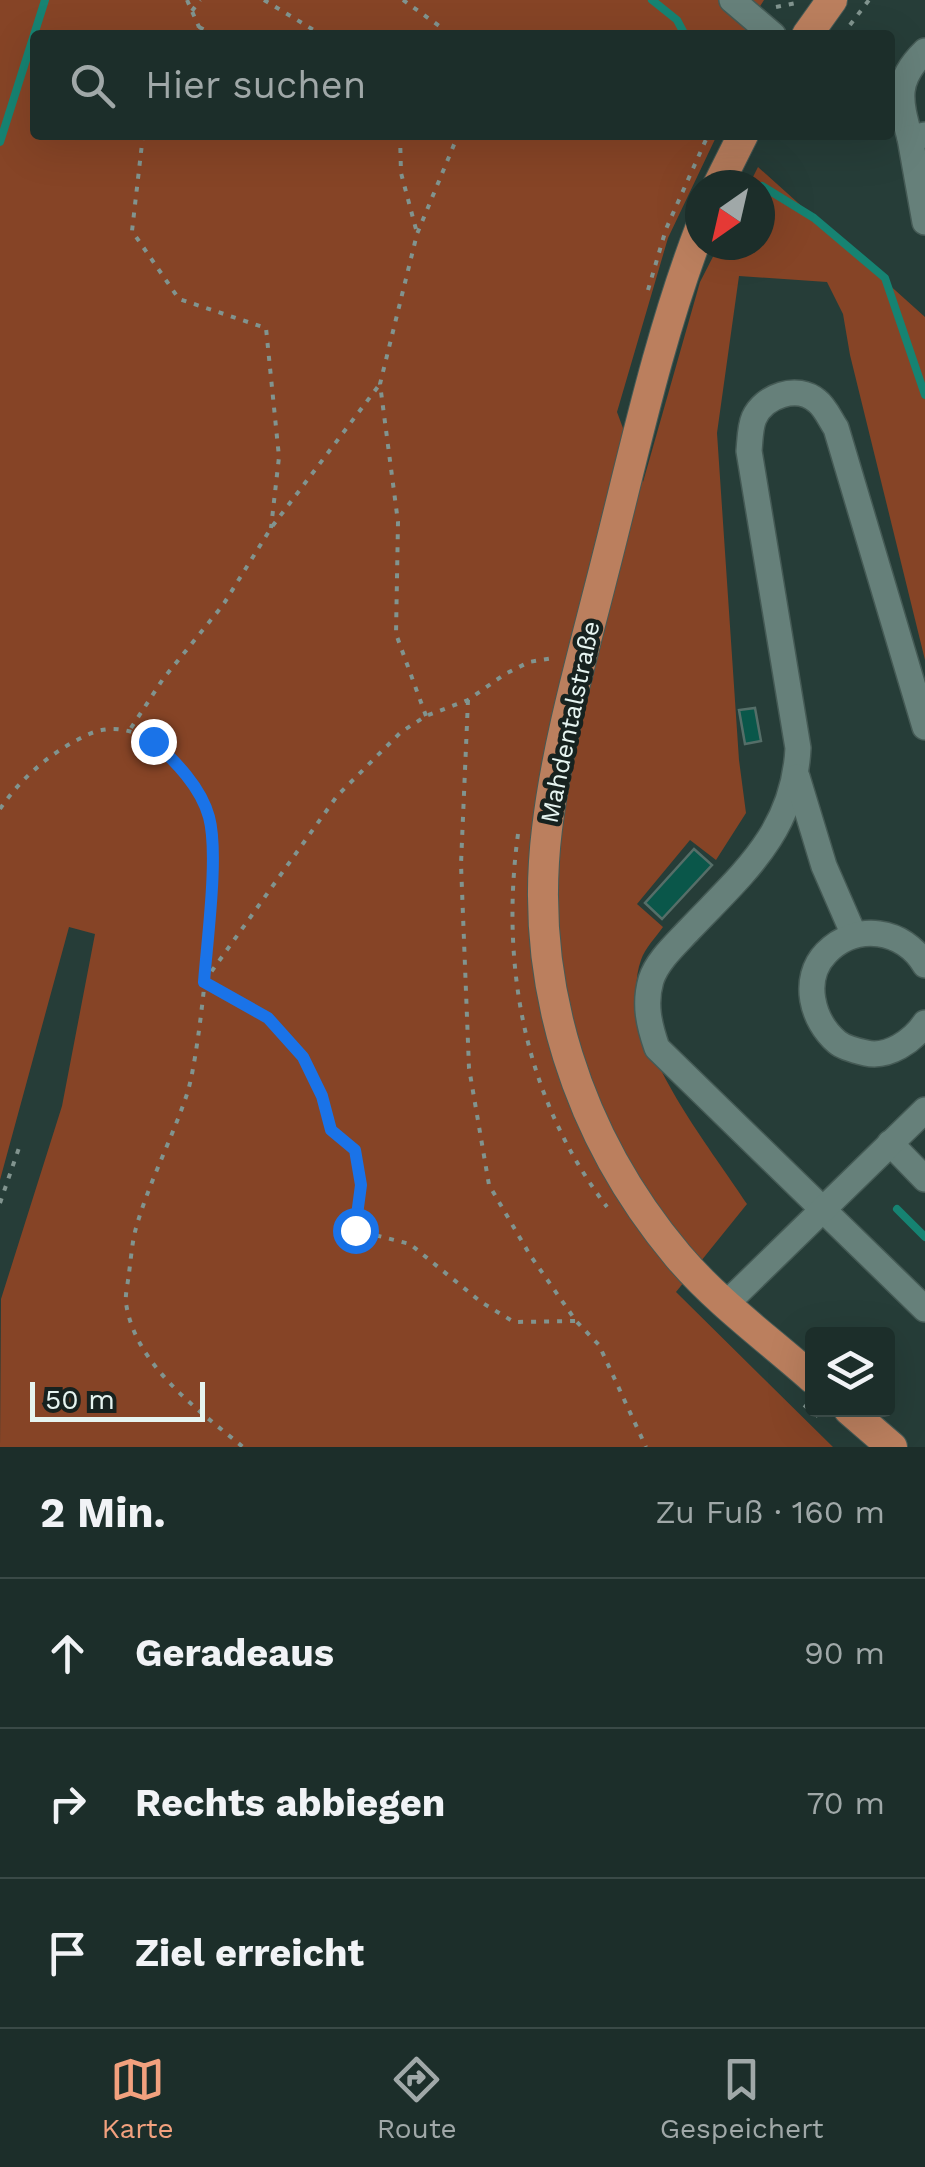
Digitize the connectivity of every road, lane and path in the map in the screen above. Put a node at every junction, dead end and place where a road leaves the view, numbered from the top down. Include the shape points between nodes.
1 (186, 0) edge
2 (200, 0) edge
3 (264, 0) edge
4 (404, 0) edge
5 (732, 0) edge
6 (832, 0) edge
7 (869, 0) edge
8 (192, 11) junction
9 (199, 27) junction
10 (197, 30) edge
11 (205, 30) edge
12 (314, 30) edge
13 (443, 30) edge
14 (767, 30) edge
15 (811, 30) edge
16 (846, 30) edge
17 (925, 51) edge
18 (918, 136) edge
19 (142, 140) edge
20 (400, 140) edge
21 (456, 140) edge
22 (706, 140) edge
23 (740, 140) edge
24 (726, 170) edge
25 (684, 184) dead end
26 (925, 222) edge
27 (417, 234) junction
28 (690, 260) edge
29 (380, 384) junction
30 (270, 528) junction
31 (558, 658) dead end
32 (468, 700) junction
33 (426, 716) junction
34 (925, 727) edge
35 (130, 730) junction
36 (797, 777) junction
37 (0, 809) edge
38 (854, 935) junction
39 (925, 965) edge
40 (204, 982) junction
41 (925, 1024) edge
42 (905, 1045) junction
43 (925, 1063) edge
44 (925, 1110) edge
45 (20, 1142) dead end
46 (890, 1144) junction
47 (925, 1179) edge
48 (0, 1202) edge
49 (826, 1205) junction
50 (925, 1292) edge
51 (726, 1303) junction
52 (925, 1309) edge
53 (576, 1321) junction
54 (805, 1372) edge
55 (857, 1417) edge
56 (242, 1447) edge
57 (646, 1447) edge
58 (892, 1447) edge

1 - 8 path
2 - 8 path
3 - 12 path
4 - 13 path
5 - 14 street
6 - 15 main road
7 - 16 path
8 - 9 path
9 - 10 path
9 - 11 path
17 - 18 street via 903,78 902,110
18 - 26 street
19 - 30 path via 132,231 179,300 266,328 279,457
20 - 27 path
21 - 27 path
22 - 25 path
23 - 24 main road
27 - 29 path
28 - 51 main road, Mahdentalstraße via 561,745 546,833 544,914 558,1028 601,1140 654,1224
29 - 30 path
29 - 33 path via 398,522 396,634
30 - 35 path
31 - 32 path via 529,662
32 - 33 path
32 - 53 path via 461,864 469,1068 485,1165 530,1256
33 - 40 path via 337,796
34 - 36 street via 836,428 818,401 786,393 754,418 749,451 798,748
35 - 37 path via 101,728 64,746
35 - 40 path via 181,766 208,816
36 - 38 street
36 - 49 street via 786,814 757,858 652,978 647,1019 658,1048
38 - 39 street via 900,938
38 - 42 street via 825,954 811,986 817,1019 840,1045 872,1055
40 - 53 path via 268,1018 303,1057 331,1130 355,1150 361,1185 355,1230 410,1244 514,1322
40 - 56 path via 189,1090 135,1230 125,1300 148,1357
41 - 42 street
42 - 43 street
44 - 46 street
45 - 48 path
46 - 47 street
46 - 49 street
49 - 50 street
49 - 51 street
49 - 52 street
51 - 54 main road, Mahdentalstraße
53 - 57 path via 599,1345
55 - 58 main road

